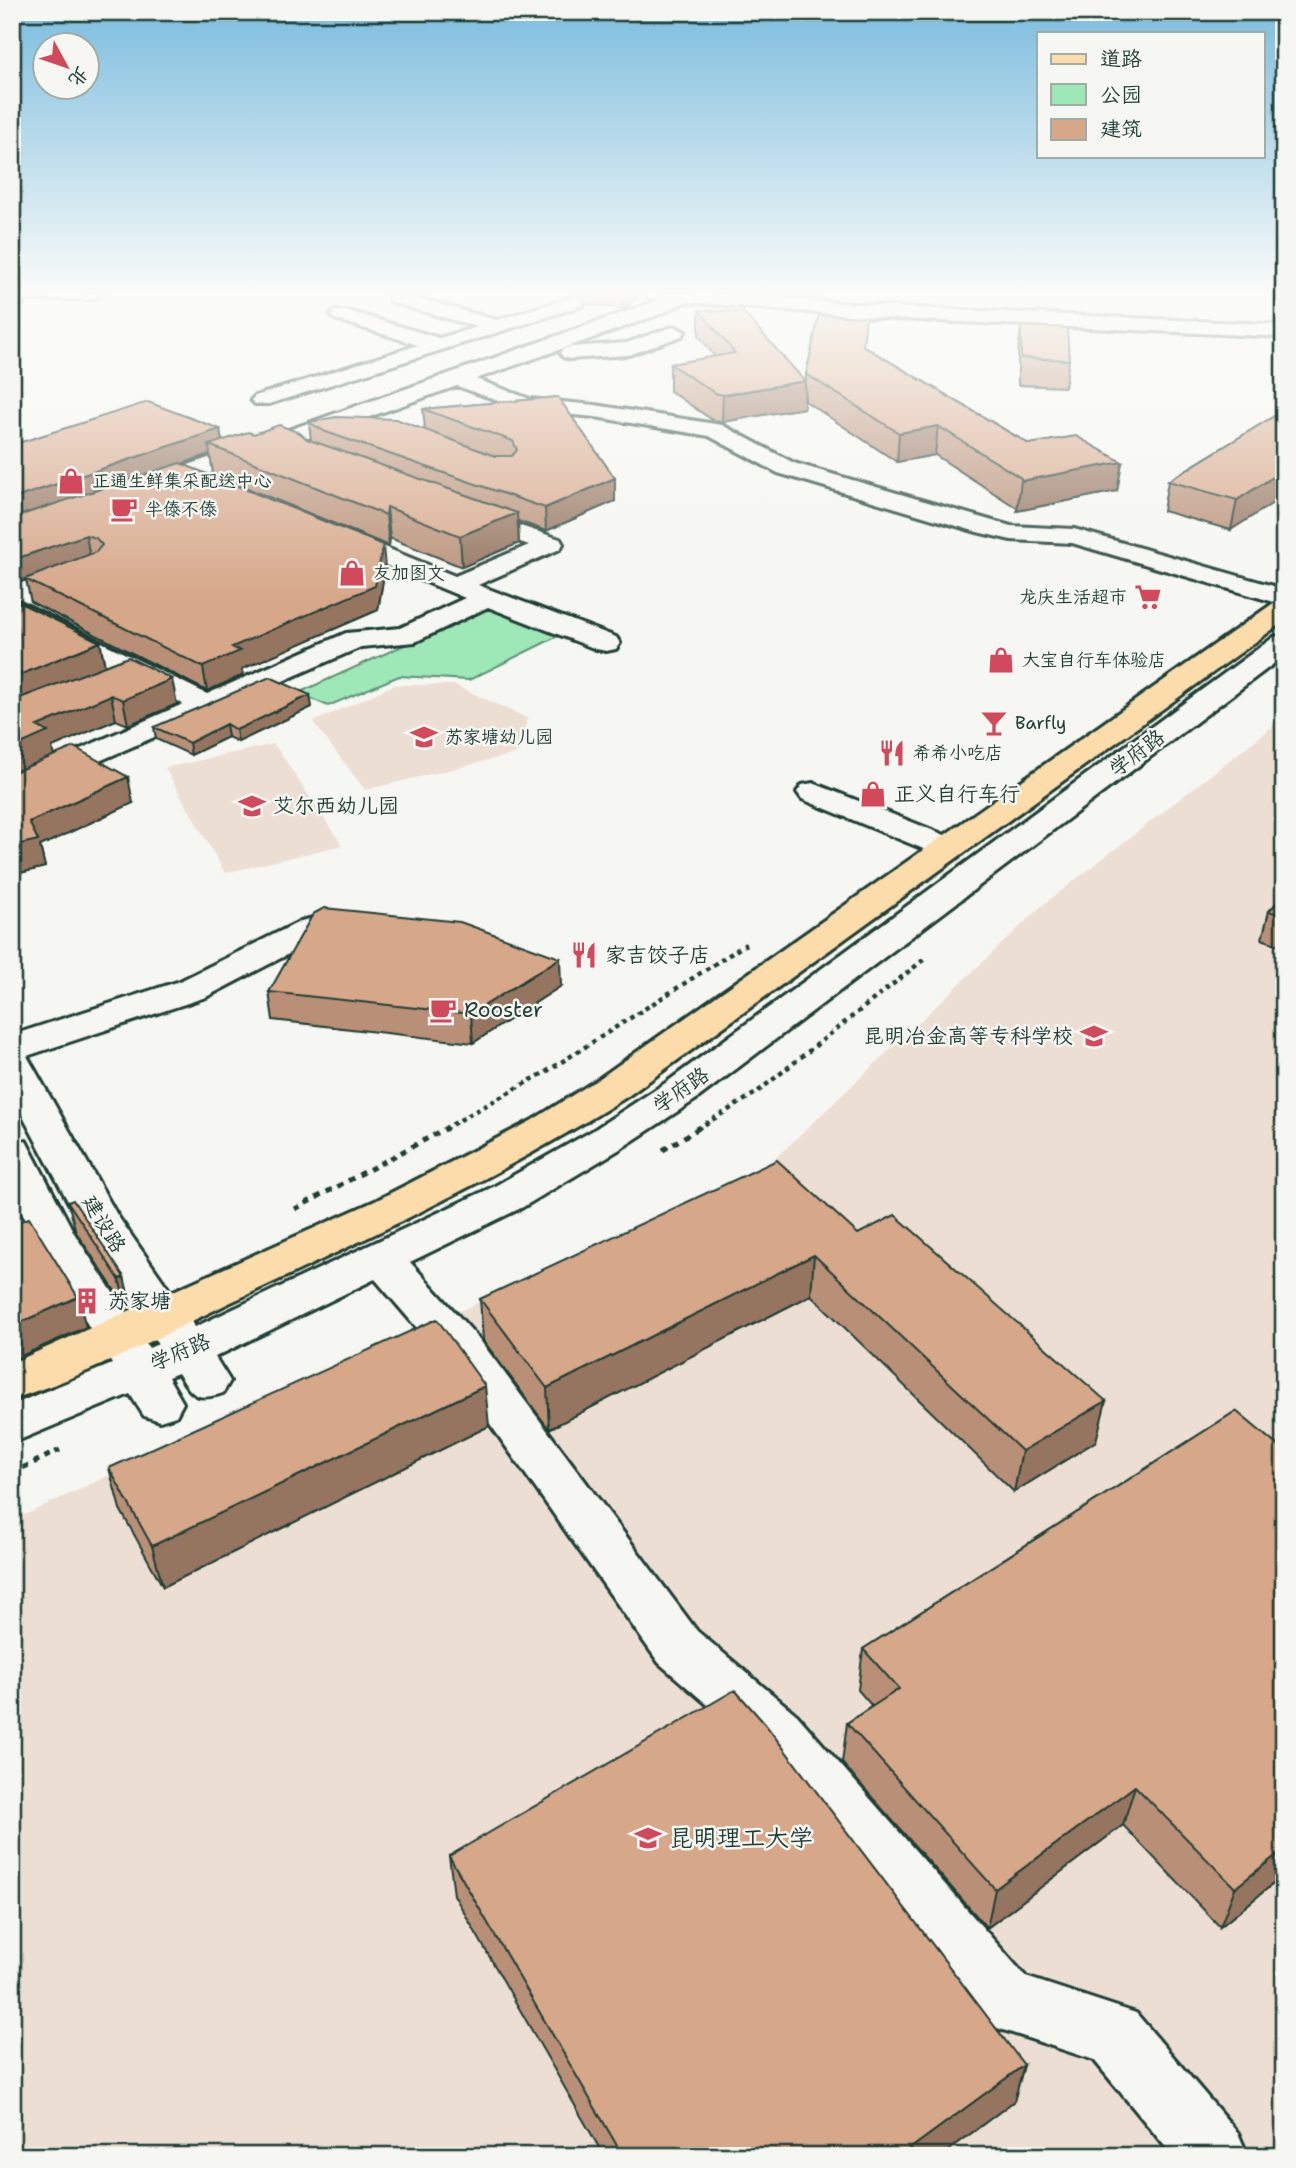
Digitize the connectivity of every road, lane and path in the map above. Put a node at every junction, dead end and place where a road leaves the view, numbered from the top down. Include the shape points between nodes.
1 (281, 394) edge
2 (414, 394) edge
3 (498, 394) edge
4 (262, 400) dead end
5 (326, 425) junction
6 (373, 431) edge
7 (278, 442) junction
8 (313, 455) edge
9 (185, 474) junction
10 (216, 487) edge
11 (132, 492) edge
12 (469, 513) edge
13 (318, 529) edge
14 (456, 585) junction
15 (1284, 597) edge
16 (486, 598) junction
17 (12, 606) edge
18 (1284, 608) edge
19 (606, 643) dead end
20 (1284, 643) edge
21 (134, 668) junction
22 (98, 683) edge
23 (206, 705) junction
24 (12, 790) edge
25 (813, 792) dead end
26 (949, 848) junction
27 (313, 928) edge
28 (756, 938) dead end
29 (12, 1048) edge
30 (12, 1061) edge
31 (12, 1150) edge
32 (287, 1213) dead end
33 (382, 1258) junction
34 (186, 1349) junction
35 (139, 1370) junction
36 (12, 1382) edge
37 (12, 1426) edge
38 (1214, 2156) edge

1 - 4 street
2 - 5 street
3 - 15 street via 527,405 714,430 786,468 973,523 1011,533 1074,536
5 - 6 street via 348,432
5 - 7 street
7 - 8 street
7 - 9 street
9 - 10 street
9 - 11 street
12 - 14 street via 551,544
13 - 14 street
14 - 16 street
16 - 19 street
16 - 23 street via 405,636 356,639
17 - 21 street
18 - 26 main road, 学府路
20 - 33 street, 学府路 via 681,1091 508,1197
21 - 22 street
21 - 23 street
23 - 24 street
25 - 26 street
26 - 34 main road, 学府路 via 614,1087 545,1130 390,1211
27 - 29 street via 193,989
28 - 32 path via 550,1070
30 - 34 street, 建设路 via 99,1220
31 - 35 street via 55,1237
33 - 34 street, 学府路
33 - 38 street via 463,1351 678,1647 779,1732 1007,2002 1114,2035
34 - 35 street, 学府路
35 - 36 main road, 学府路
35 - 37 street, 学府路

